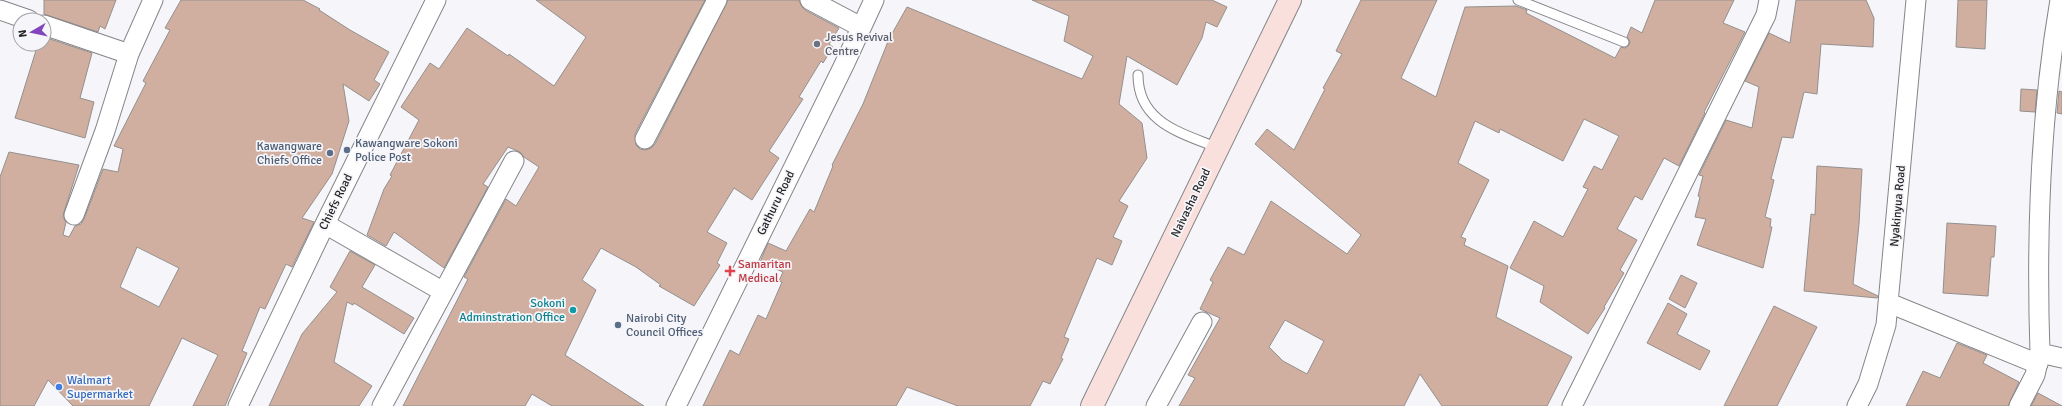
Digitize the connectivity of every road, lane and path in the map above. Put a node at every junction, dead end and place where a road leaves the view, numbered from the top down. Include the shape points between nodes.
1 (153, 0) edge
2 (436, 0) edge
3 (718, 0) edge
4 (810, 0) edge
5 (874, 0) edge
6 (1290, 0) edge
7 (1518, 0) edge
8 (1769, 0) edge
9 (1916, 0) edge
10 (2060, 0) edge
11 (0, 10) edge
12 (12, 14) edge
13 (861, 27) junction
14 (52, 28) edge
15 (1624, 42) dead end
16 (129, 54) junction
17 (1138, 75) dead end
18 (645, 139) dead end
19 (1218, 148) junction
20 (514, 161) dead end
21 (74, 215) dead end
22 (325, 224) junction
23 (442, 291) junction
24 (1889, 303) junction
25 (1202, 322) dead end
26 (2039, 358) junction
27 (2062, 358) edge
28 (238, 406) edge
29 (382, 406) edge
30 (676, 406) edge
31 (1092, 406) edge
32 (1156, 406) edge
33 (1572, 406) edge
34 (1857, 406) edge
35 (2019, 406) edge

1 - 16 street
2 - 22 street, Chiefs Road
3 - 18 street
4 - 13 street
5 - 13 street, Gathuru Road
6 - 19 main road, Naivasha Road
7 - 15 lane
8 - 33 street via 1766,15
9 - 24 street, Nyakinyua Road
10 - 26 street via 2053,44 2038,208
11 - 12 street
13 - 30 street, Gathuru Road
14 - 16 street
16 - 21 street
17 - 19 lane via 1142,97 1159,122
19 - 31 main road, Naivasha Road
20 - 23 street
22 - 23 street
22 - 28 street, Chiefs Road
23 - 29 street
24 - 26 street
24 - 34 street, Nyakinyua Road via 1886,325 1868,384
25 - 32 street
26 - 27 street
26 - 35 street via 2030,386

